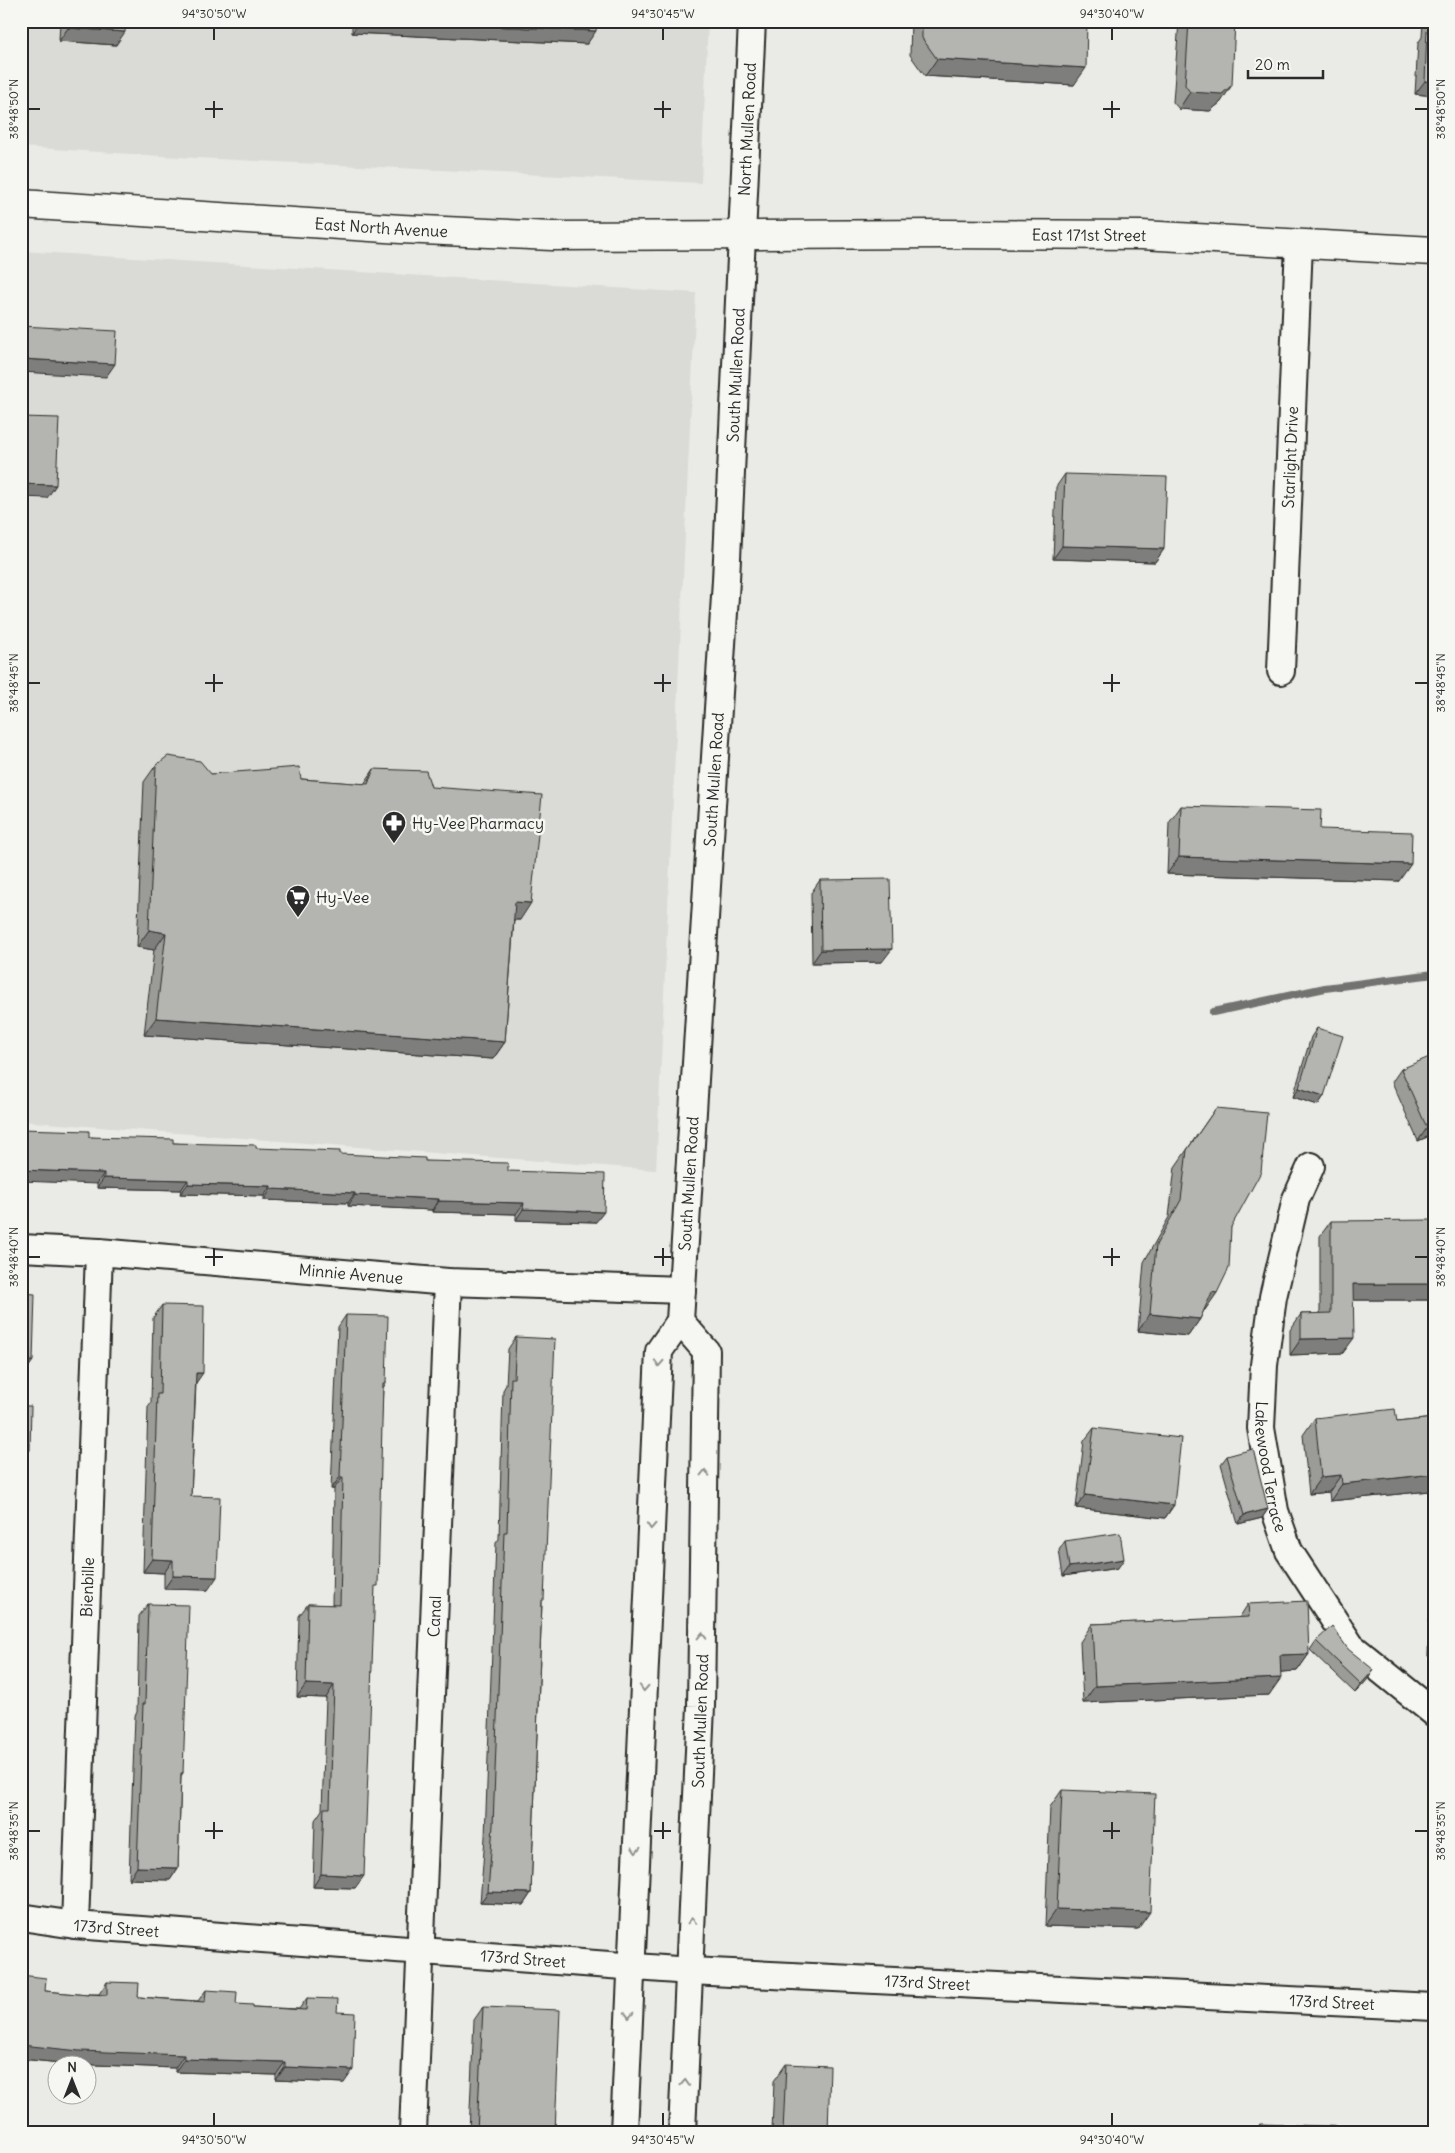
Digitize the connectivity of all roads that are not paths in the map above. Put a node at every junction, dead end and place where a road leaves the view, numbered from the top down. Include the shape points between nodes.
1 (752, 21) edge
2 (21, 204) edge
3 (742, 236) junction
4 (1299, 244) junction
5 (1434, 250) edge
6 (1281, 671) dead end
7 (1311, 1166) dead end
8 (21, 1248) edge
9 (99, 1252) junction
10 (448, 1282) junction
11 (682, 1290) junction
12 (680, 1321) junction
13 (1434, 1713) edge
14 (21, 1917) edge
15 (75, 1925) junction
16 (421, 1952) junction
17 (631, 1966) junction
18 (690, 1971) junction
19 (1434, 2008) edge
20 (413, 2132) edge
21 (624, 2132) edge
22 (682, 2132) edge

1 - 3 street, North Mullen Road
2 - 3 main road, East North Avenue via 552,236
3 - 4 main road, East 171st Street via 1142,235
3 - 11 street, South Mullen Road via 726,580
4 - 5 main road, East 171st Street
4 - 6 street, Starlight Drive
7 - 13 street, Lakewood Terrace via 1296,1199 1273,1297 1264,1365 1261,1428 1275,1511 1289,1551 1351,1646
8 - 9 street, Minnie Avenue
9 - 10 street, Minnie Avenue
9 - 15 street, Bienbille
10 - 11 street, Minnie Avenue
10 - 16 street, Canal
11 - 12 street, South Mullen Road
12 -> 17 street via 659,1351
18 -> 12 street, South Mullen Road via 702,1706 706,1351
14 - 15 street, 173rd Street
15 - 16 street, 173rd Street
16 - 17 street, 173rd Street
16 - 20 street
17 - 18 street, 173rd Street
17 -> 21 street
18 - 19 street, 173rd Street
22 -> 18 street, South Mullen Road

